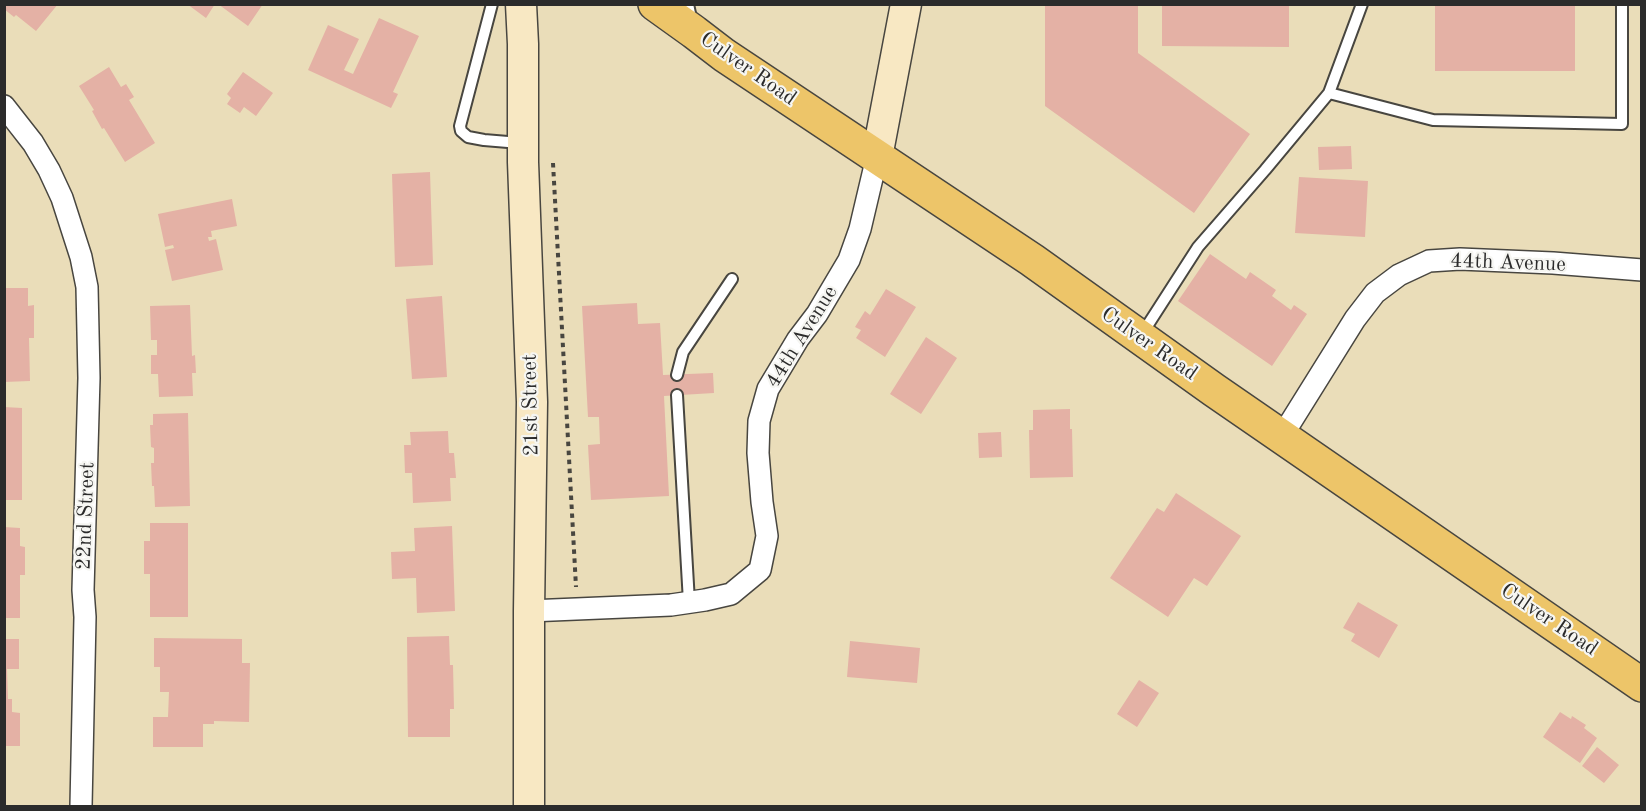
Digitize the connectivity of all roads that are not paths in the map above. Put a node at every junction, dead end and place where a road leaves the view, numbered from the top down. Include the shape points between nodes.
1 (492, 4) edge
2 (521, 4) edge
3 (655, 4) edge
4 (906, 4) edge
5 (1362, 4) edge
6 (1622, 4) edge
7 (691, 18) edge
8 (1329, 93) junction
9 (4, 106) edge
10 (523, 143) junction
11 (878, 157) junction
12 (1641, 270) edge
13 (732, 279) dead end
14 (1140, 337) junction
15 (677, 375) dead end
16 (677, 395) dead end
17 (1282, 436) junction
18 (689, 602) junction
19 (529, 611) junction
20 (1641, 685) edge
21 (81, 806) edge
22 (72, 807) edge
23 (100, 807) edge
24 (529, 807) edge

1 - 10 lane via 461,131 468,137
2 - 10 street, 21st Street
3 - 7 main road, Culver Road
4 - 11 street
5 - 8 lane
6 - 8 lane via 1622,124 1433,120
7 - 11 main road, Culver Road via 724,55
8 - 14 lane via 1198,247
9 - 21 street, 22nd Street via 33,143 62,198 87,287 89,378
10 - 19 street, 21st Street via 532,402
11 - 14 main road, Culver Road
11 - 18 street, 44th Avenue via 849,260 768,389 759,422 758,453 767,536 760,570 731,594
12 - 17 street, 44th Avenue via 1461,259 1429,261 1399,274 1375,293 1355,319
13 - 15 lane via 683,352
14 - 17 main road, Culver Road
16 - 18 lane
17 - 20 main road, Culver Road
18 - 19 street, 44th Avenue
19 - 24 street, 21st Street
21 - 22 street
21 - 23 street

